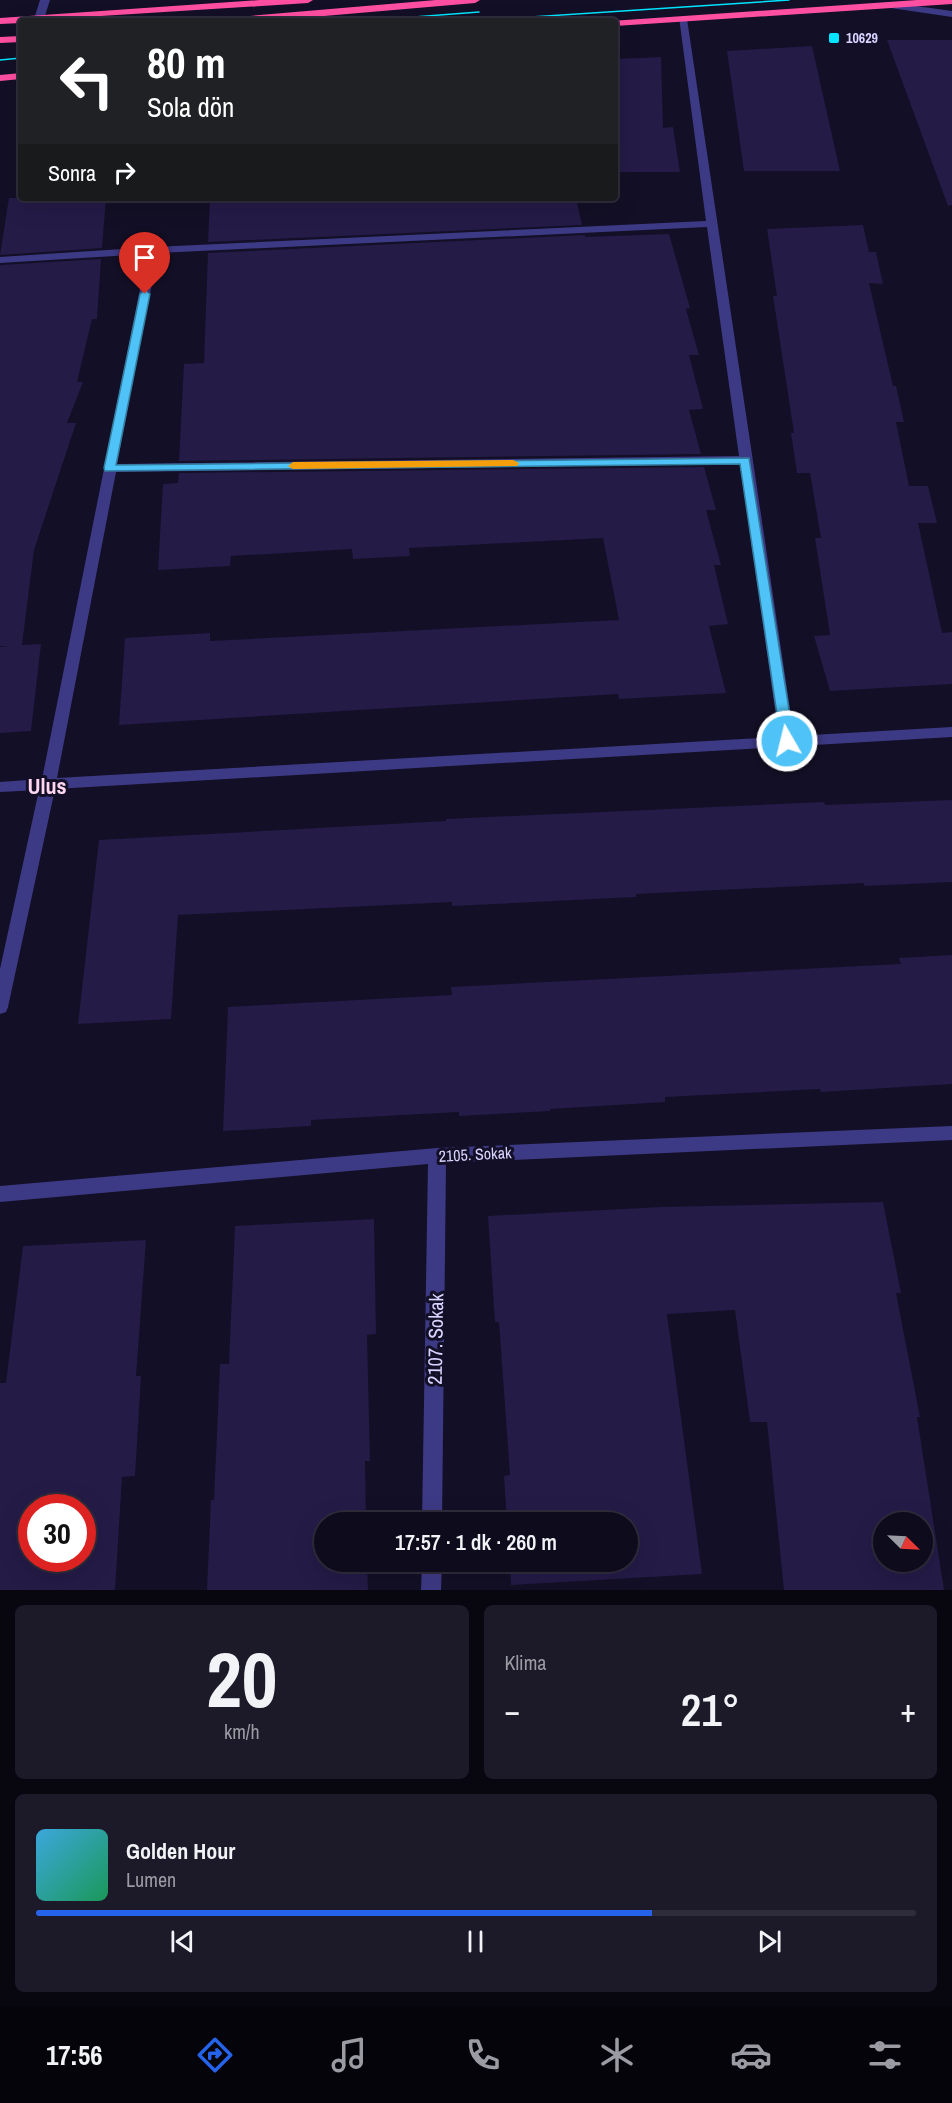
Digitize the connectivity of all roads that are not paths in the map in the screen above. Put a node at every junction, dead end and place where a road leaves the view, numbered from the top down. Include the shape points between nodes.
1 (45, 0) edge
2 (292, 0) edge
3 (308, 0) edge
4 (475, 0) edge
5 (952, 1) edge
6 (888, 5) junction
7 (952, 14) edge
8 (39, 18) edge
9 (52, 18) edge
10 (262, 18) edge
11 (682, 19) junction
12 (18, 20) edge
13 (0, 21) edge
14 (618, 23) edge
15 (18, 39) edge
16 (0, 40) edge
17 (18, 68) edge
18 (0, 69) edge
19 (18, 76) edge
20 (0, 78) edge
21 (711, 224) junction
22 (153, 250) junction
23 (0, 260) edge
24 (745, 460) junction
25 (110, 468) junction
26 (952, 732) edge
27 (787, 741) junction
28 (48, 784) junction
29 (0, 787) edge
30 (0, 1006) edge
31 (952, 1132) edge
32 (437, 1156) junction
33 (0, 1194) edge
34 (432, 1512) edge
35 (432, 1572) edge
36 (431, 1590) edge

1 - 8 street
2 - 3 highway
2 - 9 highway
4 - 10 highway
5 - 6 highway
6 - 7 street
6 - 11 highway
11 - 14 highway
11 - 21 street
12 - 13 highway
15 - 16 highway
17 - 18 highway
19 - 20 highway
21 - 22 street
21 - 24 street
22 - 23 street
22 - 25 street
24 - 25 street
24 - 27 street
25 - 28 street
26 - 27 street
27 - 28 street
28 - 29 street
28 - 30 street
31 - 32 street, 2105. Sokak
32 - 33 street, 2105. Sokak
32 - 34 street, 2107. Sokak
35 - 36 street

